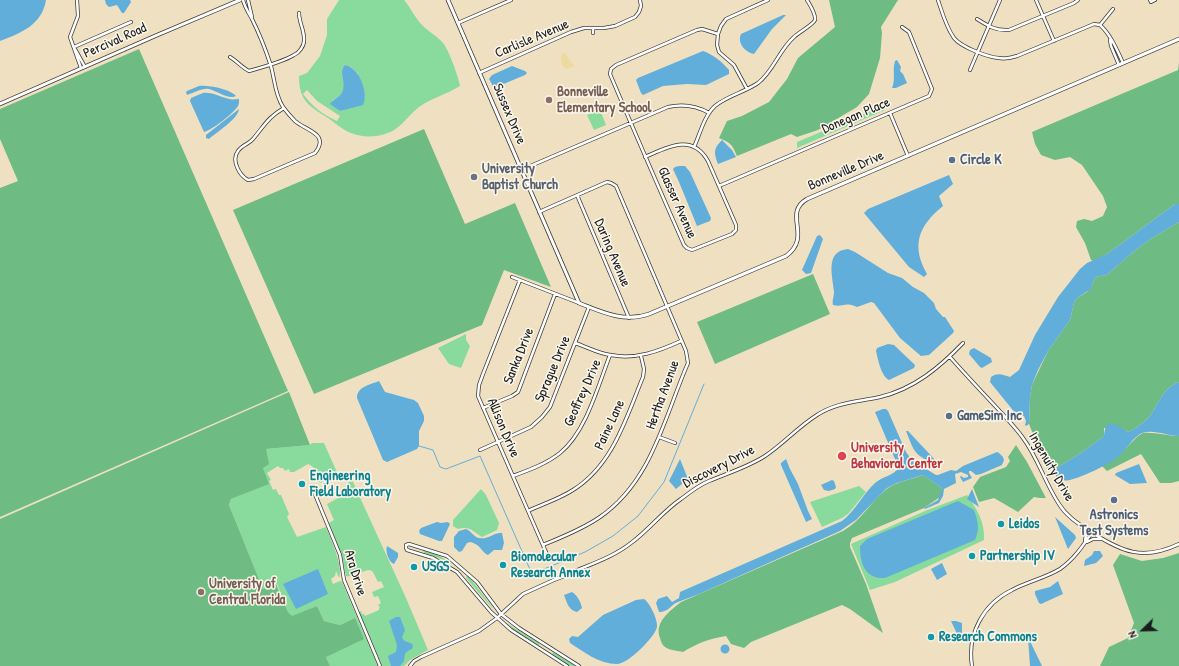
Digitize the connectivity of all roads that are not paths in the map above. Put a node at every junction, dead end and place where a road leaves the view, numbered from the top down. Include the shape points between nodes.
1 (77, 0) edge
2 (242, 0) edge
3 (248, 0) edge
4 (448, 0) edge
5 (511, 0) edge
6 (640, 0) edge
7 (768, 0) edge
8 (808, 0) edge
9 (938, 0) edge
10 (1000, 0) edge
11 (1036, 0) edge
12 (1078, 0) edge
13 (1155, 0) edge
14 (1151, 1) edge
15 (1113, 9) dead end
16 (299, 13) dead end
17 (1043, 16) junction
18 (977, 19) dead end
19 (252, 20) junction
20 (130, 22) dead end
21 (458, 23) junction
22 (1100, 25) junction
23 (989, 26) junction
24 (902, 27) dead end
25 (593, 28) junction
26 (593, 33) dead end
27 (718, 34) junction
28 (1179, 39) edge
29 (1054, 41) junction
30 (74, 47) junction
31 (979, 52) junction
32 (230, 57) dead end
33 (270, 64) junction
34 (1121, 64) junction
35 (83, 67) junction
36 (970, 70) dead end
37 (479, 73) junction
38 (747, 89) junction
39 (0, 104) edge
40 (284, 108) junction
41 (709, 113) junction
42 (890, 113) junction
43 (631, 123) junction
44 (694, 147) junction
45 (908, 156) junction
46 (645, 157) junction
47 (521, 170) junction
48 (720, 186) junction
49 (577, 195) junction
50 (539, 212) junction
51 (512, 277) dead end
52 (520, 280) junction
53 (555, 294) junction
54 (579, 303) junction
55 (589, 307) junction
56 (667, 307) junction
57 (629, 318) junction
58 (681, 341) junction
59 (575, 343) junction
60 (963, 343) dead end
61 (610, 355) junction
62 (641, 356) junction
63 (950, 357) junction
64 (483, 408) junction
65 (659, 437) junction
66 (498, 442) junction
67 (674, 443) dead end
68 (480, 450) dead end
69 (513, 476) junction
70 (312, 487) dead end
71 (528, 511) junction
72 (1081, 525) junction
73 (1092, 532) junction
74 (1103, 539) junction
75 (1085, 543) junction
76 (1179, 544) edge
77 (543, 545) junction
78 (549, 559) dead end
79 (566, 575) joint
80 (556, 579) joint
81 (501, 614) junction
82 (497, 618) junction
83 (380, 666) edge
84 (410, 666) edge
85 (567, 666) edge
86 (579, 666) edge
87 (972, 666) edge

1 - 30 street via 78,16 70,37
2 - 19 street
2 - 35 street, Percival Road
3 - 19 street
4 - 21 street, Sussex Drive
5 - 21 street
6 - 25 street, Carlisle Avenue via 641,6 635,17 615,26
7 - 27 street via 726,19
8 - 38 street via 815,20 813,24 784,46 767,74
9 - 31 street via 954,38 962,45
10 - 23 street
11 - 17 street
12 - 17 street
13 - 14 street
15 - 22 street
16 - 33 street via 304,41 302,48 293,56
17 - 23 street via 1008,30 1000,31
17 - 29 street
18 - 23 street
19 - 33 street
20 - 30 street
21 - 37 street, Sussex Drive
22 - 29 street via 1094,24
22 - 34 street via 1115,45
23 - 31 street
24 - 42 street, Donegan Place via 909,32 932,89 929,96
25 - 26 street
25 - 37 street, Carlisle Avenue via 571,32
27 - 38 street via 719,52 734,66
27 - 43 street, Glasser Avenue via 697,30 611,69 610,74
28 - 34 street, Bonneville Drive
29 - 31 street via 1008,59
30 - 35 street
31 - 36 street
32 - 33 street via 249,71
33 - 40 street via 278,96
34 - 45 street, Bonneville Drive
35 - 39 street, Percival Road
37 - 47 street, Sussex Drive
38 - 41 street via 716,106
40 - 40 street via 295,121 319,137 319,148 314,153 248,180 243,177 236,163 237,151 252,141 272,115
41 - 43 street via 701,108 676,105
41 - 44 street
42 - 45 street
42 - 48 street, Donegan Place
43 - 46 street, Glasser Avenue
43 - 47 street
44 - 46 street, Glasser Avenue via 677,144
44 - 48 street, Glasser Avenue via 705,155
45 - 56 street, Bonneville Drive via 802,202 796,217 799,235 797,245 786,256
46 - 48 street, Glasser Avenue via 684,245 692,250 736,230
47 - 50 street, Sussex Drive
49 - 50 street
49 - 56 street, Hertha Avenue via 607,182 616,186
49 - 57 street, Daring Avenue
50 - 54 street, Sussex Drive
51 - 52 street, Bonneville Drive
52 - 53 street, Bonneville Drive
52 - 64 street, Allison Drive via 479,385 478,396
53 - 54 street, Bonneville Drive
53 - 64 street, Sanka Drive via 518,392
54 - 55 street, Bonneville Drive
55 - 57 street, Bonneville Drive
55 - 59 street, Sprague Drive
56 - 57 street, Bonneville Drive via 639,318
56 - 58 street, Hertha Avenue
58 - 62 street
58 - 65 street, Hertha Avenue via 688,363
59 - 61 street
59 - 66 street, Sprague Drive via 550,407 532,427
60 - 63 street, Discovery Drive
61 - 62 street
61 - 69 street, Geoffrey Drive via 583,425 572,441 547,462
62 - 71 street, Paine Lane via 643,377 614,446 602,464 574,489
63 - 72 street, Ingenuity Drive via 1023,438 1059,505
63 - 79 street, Discovery Drive via 927,375 904,388 882,397 849,402 818,414 764,457 708,482 679,500 630,544 610,556
64 - 66 street, Allison Drive
65 - 67 street
65 - 77 street, Hertha Avenue via 636,481 618,502 587,525
66 - 68 street, Sprague Drive
66 - 69 street, Allison Drive
69 - 71 street, Allison Drive
70 - 83 street, Ara Drive via 340,555 344,580
71 - 77 street, Allison Drive
72 - 73 street, Ingenuity Drive
72 - 75 street via 1086,534
73 - 74 street, Ingenuity Drive
73 - 75 street
74 - 75 street via 1093,539
74 - 76 street, Ingenuity Drive via 1118,548 1141,553 1162,551
75 - 87 street via 1061,568 1003,595 985,612 972,636
77 - 78 street, Allison Drive
79 - 80 street, Discovery Drive
80 - 81 street, Discovery Drive via 523,594
81 - 82 street, Discovery Drive
81 - 82 street via 477,582 447,556 406,545 407,550 433,558 457,572
81 - 86 street
82 - 84 street, Discovery Drive via 479,631 426,654
82 - 85 street

